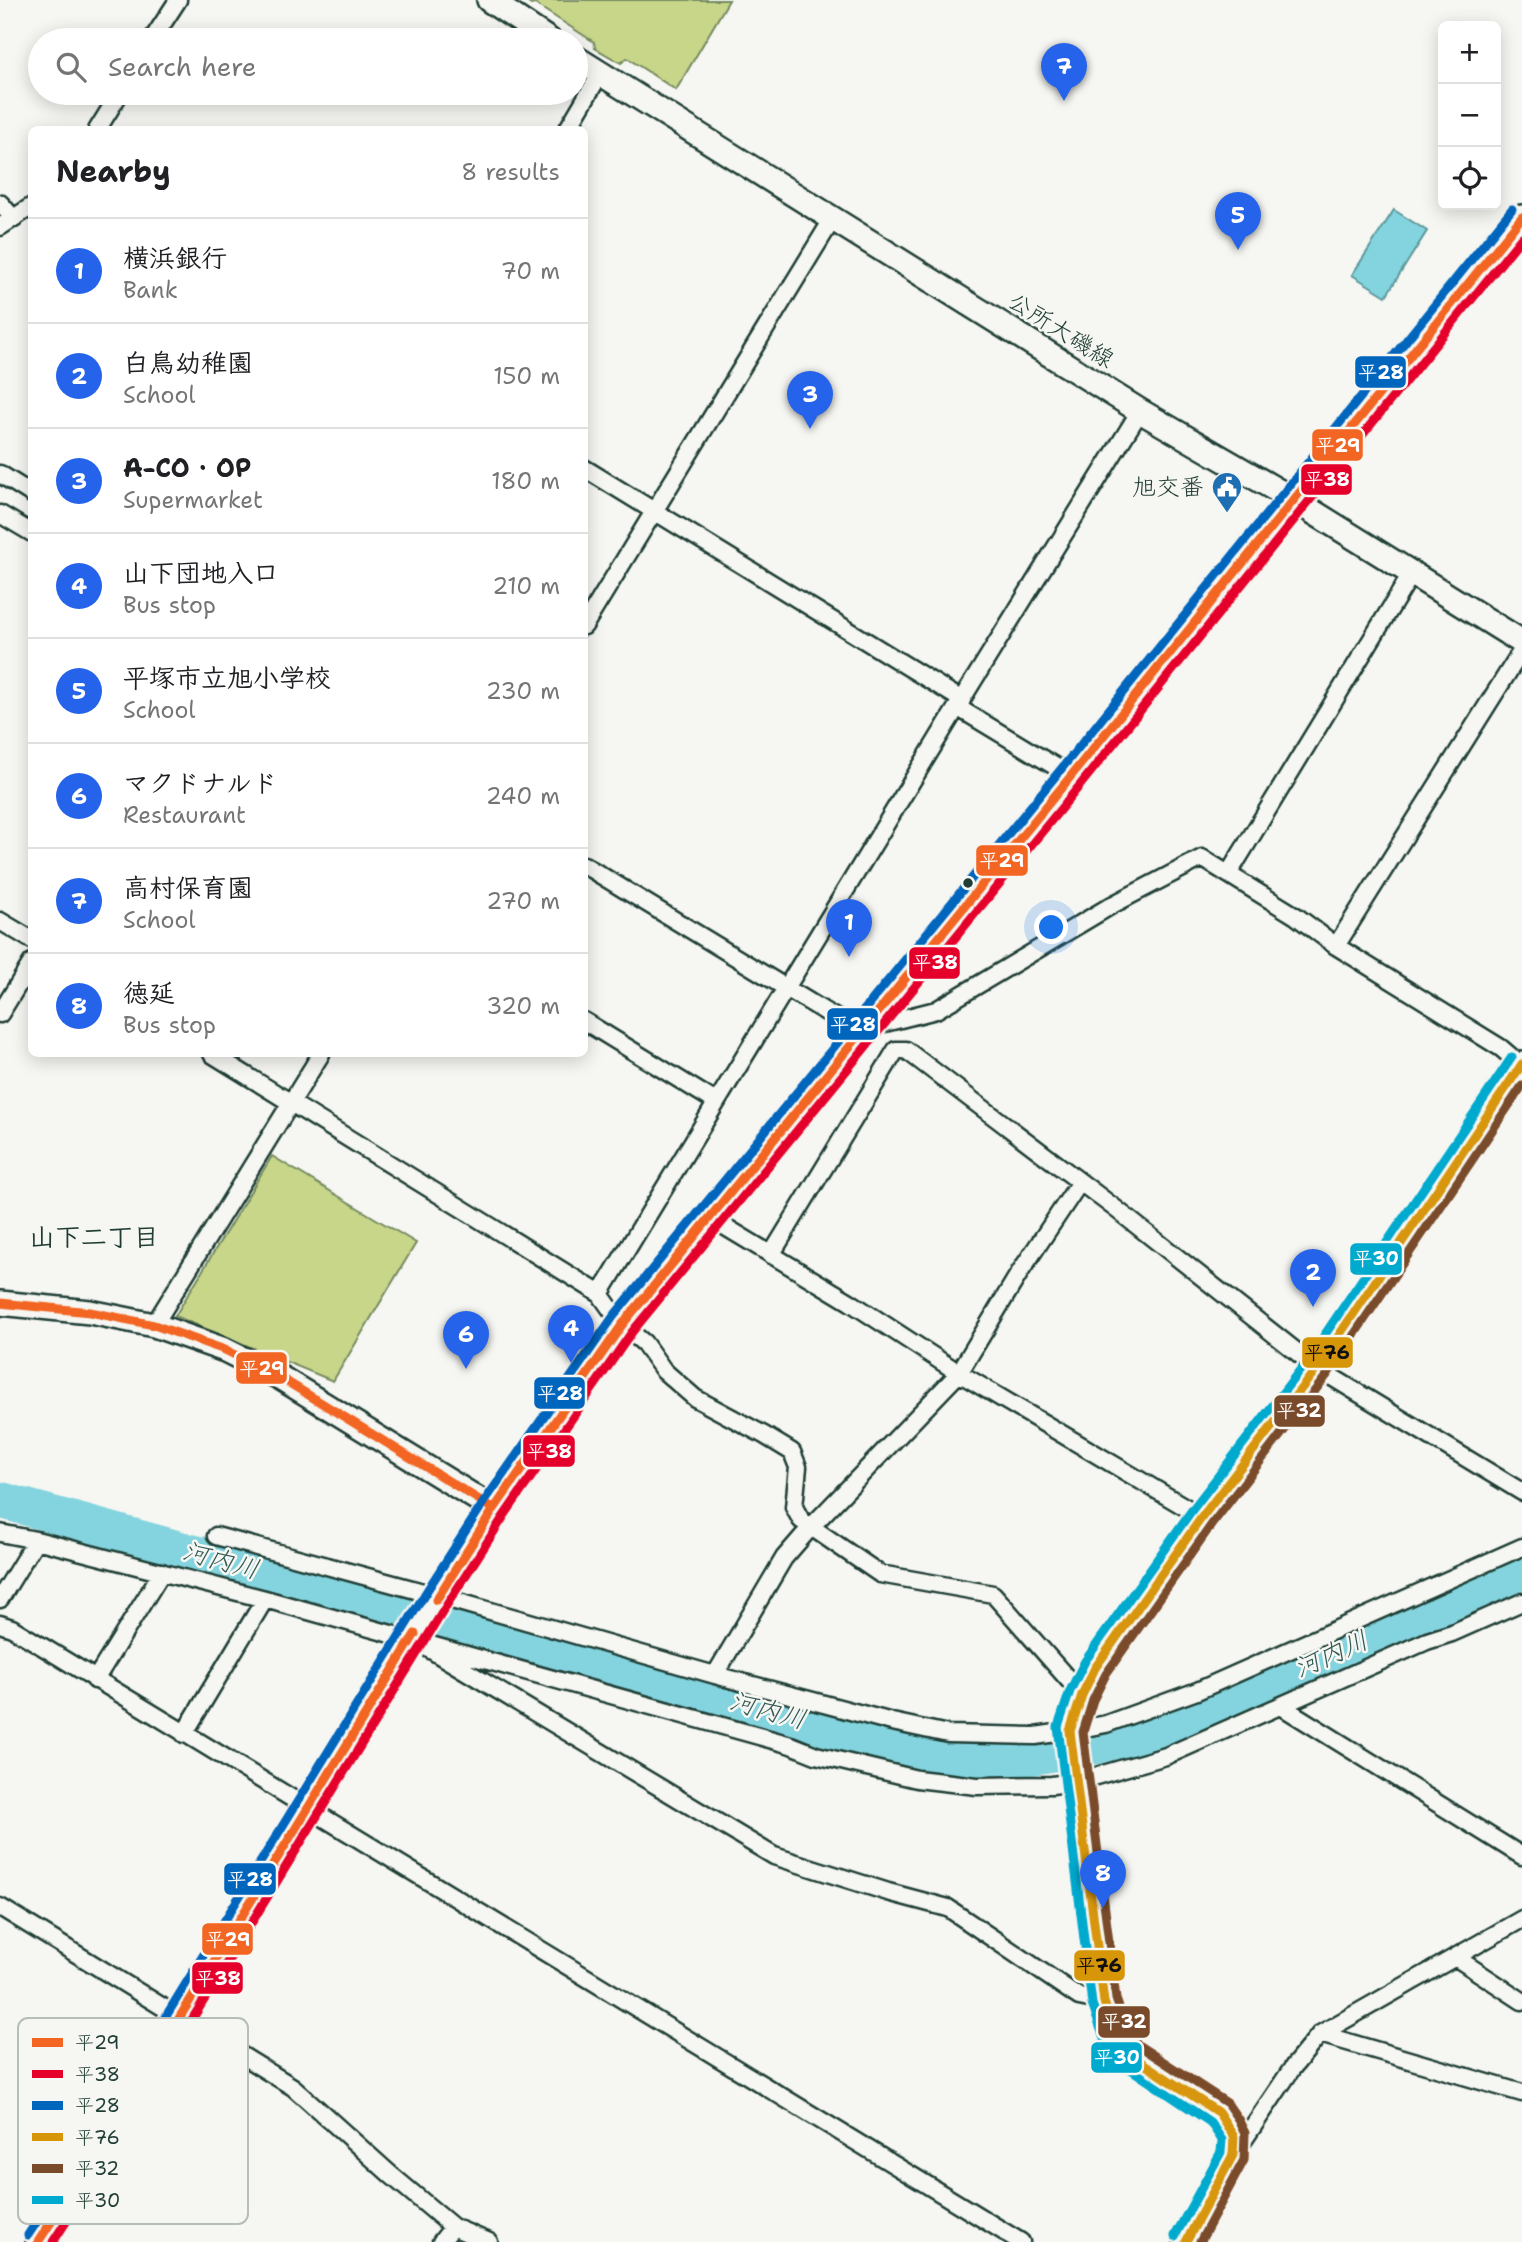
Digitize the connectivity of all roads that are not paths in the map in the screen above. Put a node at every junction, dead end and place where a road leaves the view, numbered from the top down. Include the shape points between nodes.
1 (177, 0) edge
2 (489, 0) edge
3 (160, 28) edge
4 (531, 28) edge
5 (588, 66) edge
6 (600, 74) junction
7 (588, 94) edge
8 (113, 105) edge
9 (582, 105) edge
10 (99, 126) edge
11 (569, 126) edge
12 (0, 203) edge
13 (28, 209) edge
14 (1522, 218) edge
15 (832, 220) junction
16 (7, 223) edge
17 (1140, 411) junction
18 (588, 471) edge
19 (0, 474) edge
20 (28, 492) edge
21 (1294, 500) junction
22 (654, 512) junction
23 (0, 514) edge
24 (28, 531) edge
25 (1412, 573) junction
26 (588, 619) edge
27 (1522, 642) edge
28 (1522, 650) edge
29 (960, 703) junction
30 (1072, 776) junction
31 (588, 867) edge
32 (1229, 873) junction
33 (0, 921) edge
34 (28, 938) edge
35 (1336, 946) junction
36 (28, 968) edge
37 (787, 988) junction
38 (0, 1014) edge
39 (588, 1023) edge
40 (865, 1028) junction
41 (217, 1057) edge
42 (319, 1057) edge
43 (1522, 1065) edge
44 (716, 1102) junction
45 (291, 1104) junction
46 (1080, 1182) junction
47 (709, 1217) junction
48 (771, 1255) junction
49 (600, 1294) junction
50 (0, 1303) edge
51 (154, 1325) junction
52 (622, 1325) junction
53 (1317, 1368) junction
54 (959, 1373) junction
55 (1522, 1492) edge
56 (494, 1509) junction
57 (1202, 1517) junction
58 (810, 1528) junction
59 (0, 1532) edge
60 (216, 1536) dead end
61 (36, 1540) junction
62 (1522, 1547) edge
63 (162, 1572) junction
64 (438, 1598) junction
65 (0, 1599) edge
66 (265, 1599) junction
67 (1522, 1602) edge
68 (0, 1624) edge
69 (413, 1636) junction
70 (715, 1675) junction
71 (96, 1680) junction
72 (1082, 1695) junction
73 (1281, 1706) junction
74 (184, 1734) junction
75 (1070, 1735) junction
76 (1074, 1777) junction
77 (309, 1810) junction
78 (1522, 1856) edge
79 (0, 1907) edge
80 (1522, 1919) edge
81 (1455, 1957) junction
82 (1522, 2000) edge
83 (1104, 2002) junction
84 (180, 2016) junction
85 (183, 2018) edge
86 (1321, 2034) junction
87 (248, 2059) edge
88 (1522, 2093) edge
89 (1233, 2155) junction
90 (49, 2224) edge
91 (453, 2227) junction
92 (38, 2242) edge
93 (441, 2242) edge
94 (489, 2242) edge
95 (1021, 2242) edge
96 (1185, 2242) edge

1 - 3 street
2 - 4 street
5 - 6 street, 公所大磯線
6 - 7 street
6 - 15 street, 公所大磯線
8 - 10 street
9 - 11 street
12 - 16 street
13 - 16 street
14 - 21 street
15 - 17 street, 公所大磯線
15 - 22 street
17 - 21 street, 公所大磯線
17 - 29 street
18 - 22 street
19 - 20 street
21 - 25 street, 公所大磯線
21 - 30 street
22 - 26 street
22 - 29 street
23 - 24 street
25 - 27 street, 公所大磯線
25 - 32 street
28 - 35 street
29 - 30 street
29 - 37 street
30 - 40 street
31 - 37 street
32 - 35 street
32 - 40 street via 1202,858 1112,905 936,1010
33 - 34 street
35 - 43 street via 1502,1048
36 - 38 street
37 - 40 street via 844,1023
37 - 44 street
39 - 44 street
40 - 47 street
41 - 45 street
42 - 45 street
43 - 53 street
44 - 49 street
45 - 49 street
45 - 51 street
46 - 48 street via 906,1050 896,1050
46 - 53 street
46 - 54 street
47 - 48 street
47 - 52 street
48 - 54 street
49 - 52 street
50 - 51 street via 90,1312
51 - 56 street via 225,1350 281,1378
52 - 56 street
52 - 58 street via 695,1398 792,1452 798,1467 794,1507
53 - 55 street
53 - 57 street
54 - 57 street
54 - 58 street
56 - 64 street
57 - 72 street via 1095,1668
58 - 70 street via 784,1558
58 - 72 street via 880,1574 993,1594
59 - 61 street
60 - 64 street
61 - 63 street
61 - 65 street
62 - 75 street via 1197,1691
63 - 66 street
63 - 71 street
64 - 69 street
64 - 70 street
66 - 69 street
66 - 74 street
67 - 73 street
68 - 71 street
69 - 76 street via 898,1776 977,1786 1031,1786
69 - 77 street
69 - 83 street via 774,1856 948,1908 1079,1997
70 - 75 street via 948,1734
71 - 74 street
72 - 75 street
73 - 76 street via 1166,1756
73 - 78 street
74 - 77 street
75 - 76 street
76 - 83 street
77 - 84 street
77 - 95 street
79 - 84 street
80 - 81 street
81 - 82 street
81 - 86 street
83 - 89 street via 1116,2036 1129,2054 1219,2113 1234,2137
84 - 85 street
86 - 88 street
86 - 89 street
87 - 91 street via 293,2087
89 - 96 street
90 - 92 street
91 - 93 street
91 - 94 street

